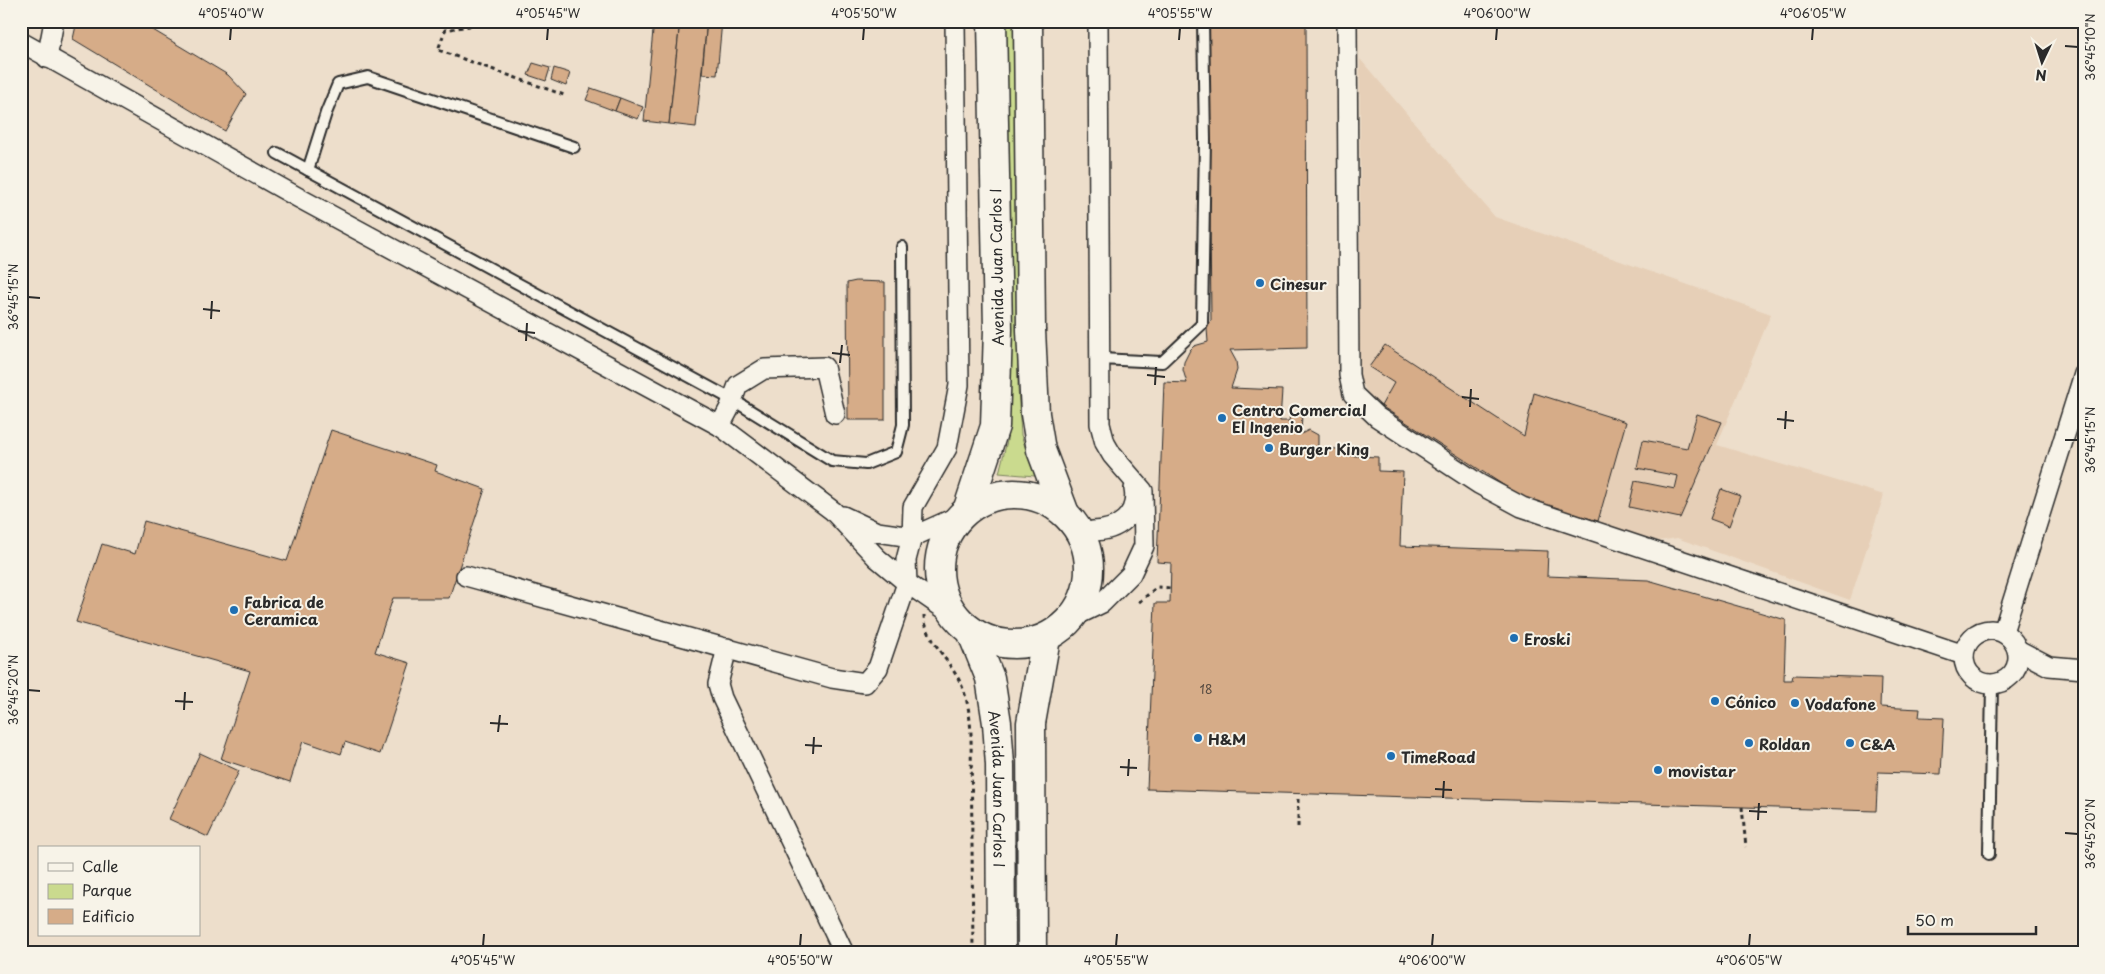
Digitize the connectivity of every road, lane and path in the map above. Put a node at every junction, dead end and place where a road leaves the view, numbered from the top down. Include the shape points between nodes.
1 (54, 21) edge
2 (477, 21) edge
3 (955, 21) edge
4 (992, 21) edge
5 (1028, 21) edge
6 (1098, 21) edge
7 (1203, 21) edge
8 (1347, 21) edge
9 (21, 42) edge
10 (47, 58) junction
11 (564, 95) dead end
12 (574, 147) dead end
13 (277, 153) dead end
14 (308, 170) junction
15 (902, 248) dead end
16 (1100, 359) junction
17 (2084, 374) edge
18 (733, 400) junction
19 (835, 414) dead end
20 (720, 426) junction
21 (1128, 474) junction
22 (833, 511) junction
23 (1064, 511) junction
24 (965, 512) junction
25 (1092, 531) dead end
26 (912, 536) junction
27 (466, 576) dead end
28 (907, 584) junction
29 (1171, 588) dead end
30 (1139, 602) dead end
31 (924, 612) dead end
32 (1074, 617) junction
33 (963, 624) junction
34 (2004, 632) junction
35 (1046, 638) junction
36 (727, 648) junction
37 (2018, 650) junction
38 (1964, 655) junction
39 (2084, 668) edge
40 (1992, 685) junction
41 (1298, 795) dead end
42 (1742, 807) dead end
43 (1298, 827) dead end
44 (1746, 847) dead end
45 (1989, 854) dead end
46 (844, 953) edge
47 (973, 953) edge
48 (1001, 953) edge
49 (1032, 953) edge

1 - 10 street
2 - 11 path via 469,26 445,30 438,50
3 - 26 street via 959,385 947,448 913,508
4 - 24 street, Avenida Juan Carlos I via 998,329 995,426
5 - 23 street via 1031,330 1035,414 1041,450
6 - 16 street
7 - 16 lane via 1202,324 1162,362
8 - 38 street via 1349,376 1352,394 1377,417 1479,484 1522,507
9 - 10 street
10 - 20 street
12 - 14 lane via 368,77 338,84
13 - 14 lane
14 - 18 lane
15 - 18 lane via 904,425 896,452 866,464 832,461
16 - 21 street via 1100,424 1112,455
17 - 34 street
18 - 19 street via 738,385 764,369 824,367
18 - 20 street
20 - 22 street
21 - 25 street via 1136,502 1129,515 1104,531
21 - 32 street via 1143,491 1144,546 1131,574 1114,592 1102,603
22 - 26 street via 877,532
22 - 28 street via 877,558
23 - 24 street via 1049,501 1022,493 997,495
23 - 32 street via 1086,542 1090,572 1083,602
24 - 26 street
24 - 33 street via 946,535 939,560 941,590
26 - 28 street via 906,560
27 - 36 street
28 - 33 street
28 - 36 street via 878,668 865,683 832,678
29 - 30 path via 1157,587
31 - 47 path via 927,632 961,684 970,716
32 - 35 street
33 - 35 street via 982,637 1011,644
33 - 48 street, Avenida Juan Carlos I via 990,678 997,723
34 - 37 street
34 - 38 street via 1984,630 1973,636
35 - 49 street via 1031,723
36 - 46 street via 718,684 722,698
37 - 39 street via 2049,666
37 - 40 street via 2017,668 2012,676
38 - 40 street via 1971,675
40 - 45 lane
41 - 43 path
42 - 44 path

